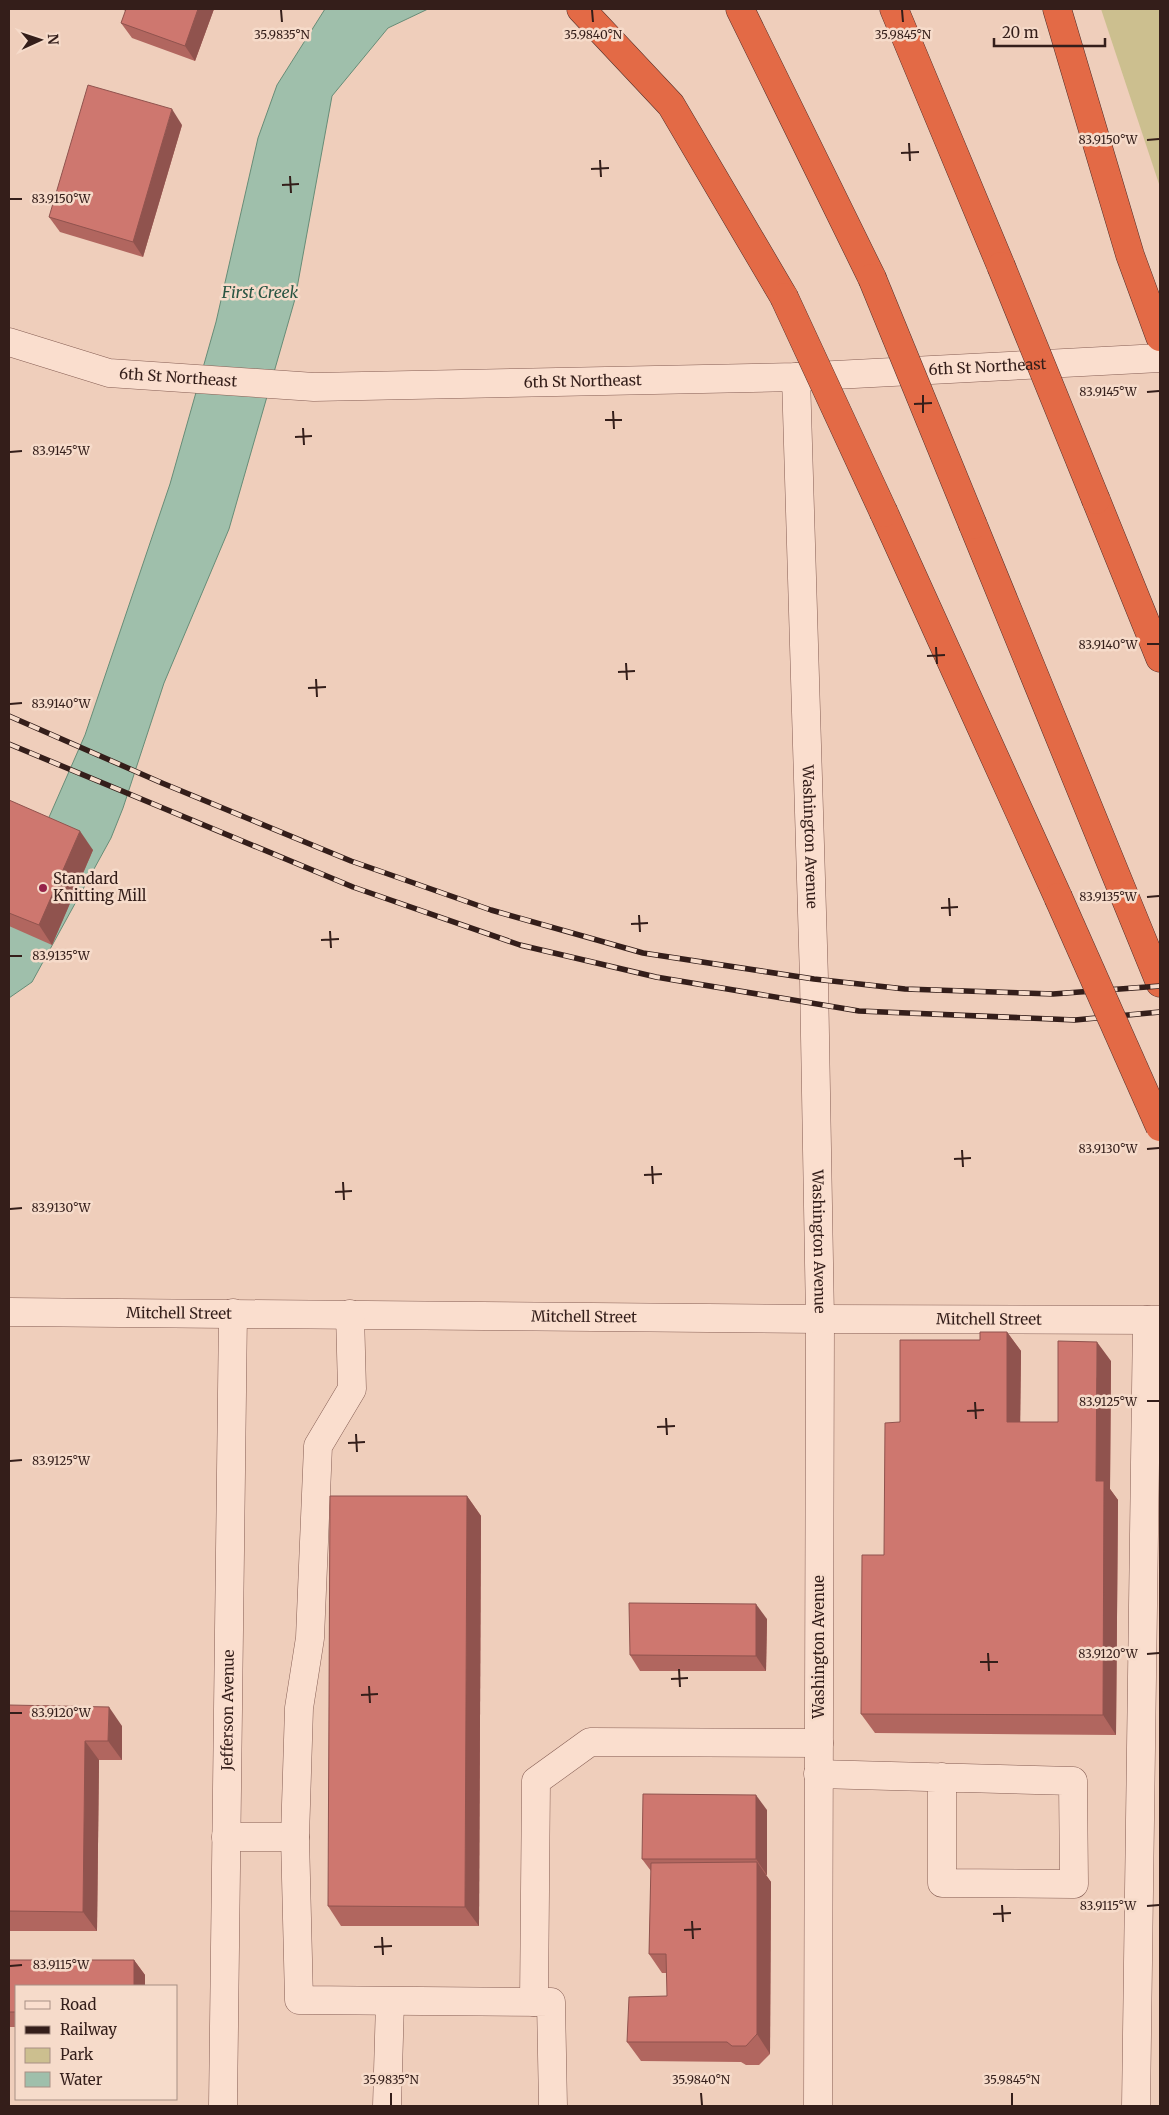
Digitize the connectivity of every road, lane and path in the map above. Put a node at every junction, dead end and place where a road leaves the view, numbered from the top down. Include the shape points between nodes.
1 (581, 9) edge
2 (724, 9) edge
3 (740, 9) edge
4 (894, 9) edge
5 (1057, 14) edge
6 (778, 86) junction
7 (1160, 337) edge
8 (9, 342) edge
9 (1160, 358) edge
10 (796, 377) junction
11 (1160, 658) edge
12 (1160, 983) edge
13 (1160, 1127) edge
14 (9, 1312) edge
15 (233, 1313) junction
16 (350, 1314) junction
17 (820, 1319) junction
18 (1154, 1320) edge
19 (819, 1743) junction
20 (818, 1774) junction
21 (942, 1778) junction
22 (226, 1837) junction
23 (295, 1837) junction
24 (390, 2002) junction
25 (534, 2002) junction
26 (223, 2106) edge
27 (387, 2106) edge
28 (553, 2106) edge
29 (818, 2106) edge
30 (1136, 2106) edge

1 - 13 highway, bridge via 671,105 784,296
2 - 6 highway
3 - 6 highway
4 - 11 highway, bridge
5 - 7 highway via 1130,255
6 - 12 highway, bridge via 872,278
8 - 10 street, 6th St Northeast via 109,373 314,387
9 - 10 street, 6th St Northeast
10 - 17 street, Washington Avenue via 814,959
14 - 15 street, Mitchell Street
15 - 16 street, Mitchell Street
15 - 22 street, Jefferson Avenue
16 - 17 street, Mitchell Street
16 - 23 street via 352,1389 318,1446 310,1638 299,1708
17 - 18 street, Mitchell Street
17 - 19 street, Washington Avenue
18 - 30 street
19 - 20 street, Washington Avenue
19 - 25 street via 590,1742 536,1781
20 - 21 street
20 - 29 street, Washington Avenue
21 - 21 street via 1073,1781 1074,1884 942,1883
22 - 23 street
22 - 26 street, Jefferson Avenue
23 - 24 street via 299,2000
24 - 25 street
24 - 27 street
25 - 28 street via 551,2002

